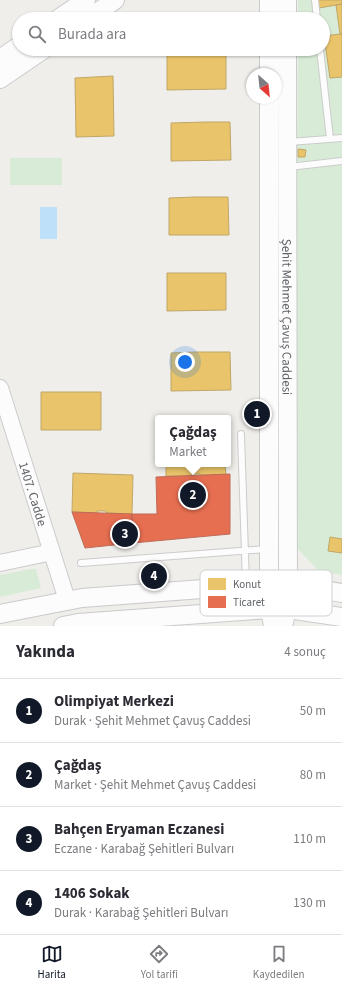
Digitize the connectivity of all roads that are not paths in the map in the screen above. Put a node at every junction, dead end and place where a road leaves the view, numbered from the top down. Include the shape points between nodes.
1 (86, 0) edge
2 (115, 0) edge
3 (269, 0) edge
4 (287, 0) edge
5 (315, 0) edge
6 (68, 12) edge
7 (98, 12) edge
8 (269, 12) edge
9 (287, 12) edge
10 (316, 12) edge
11 (12, 51) edge
12 (34, 56) edge
13 (269, 56) edge
14 (287, 56) edge
15 (321, 56) edge
16 (0, 59) edge
17 (269, 68) edge
18 (0, 79) edge
19 (269, 104) edge
20 (342, 138) edge
21 (330, 140) junction
22 (287, 142) junction
23 (342, 161) edge
24 (287, 168) junction
25 (0, 388) edge
26 (241, 434) dead end
27 (269, 549) junction
28 (244, 550) junction
29 (52, 552) junction
30 (0, 563) edge
31 (81, 563) dead end
32 (245, 570) edge
33 (269, 570) edge
34 (288, 570) edge
35 (200, 588) edge
36 (332, 592) edge
37 (342, 593) edge
38 (67, 600) junction
39 (0, 614) edge
40 (342, 617) edge
41 (271, 618) edge
42 (286, 618) edge
43 (63, 626) edge

1 - 6 main road
2 - 7 main road
3 - 8 main road
4 - 9 main road
5 - 10 lane
11 - 16 main road
12 - 18 main road
13 - 17 main road
14 - 22 main road, Şehit Mehmet Çavuş Caddesi
15 - 21 lane
19 - 27 main road, Şehit Mehmet Çavuş Caddesi
20 - 21 lane
21 - 22 lane
22 - 24 main road, Şehit Mehmet Çavuş Caddesi
23 - 24 lane
24 - 34 main road, Şehit Mehmet Çavuş Caddesi
25 - 29 street, 1407. Cadde
26 - 28 lane
27 - 28 lane
27 - 33 main road, Şehit Mehmet Çavuş Caddesi
28 - 31 lane
28 - 32 lane
29 - 30 street
29 - 38 street, 1407. Cadde
35 - 38 main road
36 - 37 main road
38 - 39 main road
40 - 42 main road
41 - 42 main road
41 - 43 main road via 78,623

